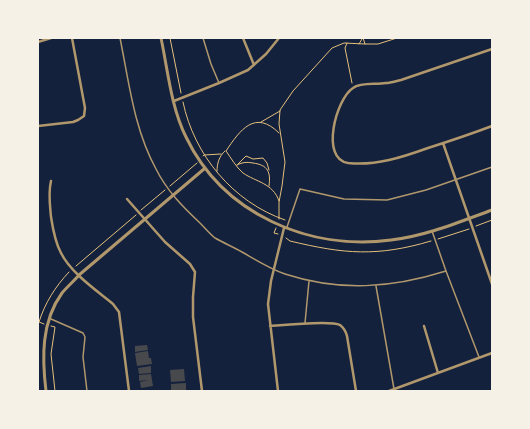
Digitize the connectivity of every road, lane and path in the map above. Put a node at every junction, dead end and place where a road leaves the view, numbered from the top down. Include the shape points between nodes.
1 (51, 38) edge
2 (72, 38) edge
3 (120, 38) edge
4 (161, 38) edge
5 (170, 38) edge
6 (203, 38) edge
7 (243, 38) edge
8 (279, 38) edge
9 (363, 38) edge
10 (397, 38) edge
11 (38, 42) edge
12 (348, 43) junction
13 (359, 44) junction
14 (365, 44) junction
15 (339, 45) junction
16 (345, 48) junction
17 (492, 49) edge
18 (254, 65) junction
19 (219, 83) junction
20 (354, 87) junction
21 (181, 92) dead end
22 (174, 101) junction
23 (183, 105) dead end
24 (280, 110) junction
25 (261, 122) junction
26 (38, 126) edge
27 (492, 126) edge
28 (281, 135) junction
29 (443, 143) junction
30 (226, 151) junction
31 (221, 154) junction
32 (204, 155) junction
33 (237, 166) junction
34 (492, 167) edge
35 (204, 169) junction
36 (217, 172) junction
37 (269, 174) junction
38 (455, 179) junction
39 (51, 181) dead end
40 (269, 186) junction
41 (173, 196) junction
42 (127, 199) dead end
43 (279, 202) junction
44 (492, 210) edge
45 (134, 217) dead end
46 (279, 218) junction
47 (468, 219) junction
48 (144, 220) junction
49 (492, 220) edge
50 (289, 222) junction
51 (478, 225) dead end
52 (285, 228) junction
53 (432, 231) junction
54 (465, 231) dead end
55 (289, 240) dead end
56 (435, 240) junction
57 (77, 264) dead end
58 (274, 269) junction
59 (446, 271) junction
60 (68, 273) dead end
61 (79, 275) junction
62 (309, 281) junction
63 (492, 284) edge
64 (376, 286) junction
65 (50, 318) junction
66 (39, 322) dead end
67 (305, 324) junction
68 (270, 326) junction
69 (424, 326) dead end
70 (55, 327) dead end
71 (492, 353) edge
72 (479, 358) junction
73 (438, 373) junction
74 (394, 389) junction
75 (46, 391) edge
76 (55, 391) edge
77 (87, 391) edge
78 (129, 391) edge
79 (202, 391) edge
80 (278, 391) edge
81 (356, 391) edge
82 (389, 391) edge

1 - 11 street
2 - 26 street via 85,108 84,116 73,122
3 - 41 lane via 141,134 156,169
4 - 22 street
5 - 21 path
6 - 19 lane
7 - 18 street
8 - 18 street
9 - 13 path
9 - 14 path
10 - 14 path via 378,44
12 - 13 path
12 - 15 path
12 - 16 path
13 - 14 path
15 - 16 path
15 - 24 path via 332,48 293,91
16 - 20 path
17 - 20 street via 400,80
18 - 19 street
19 - 22 street
20 - 29 street via 341,103 334,123 334,142 338,159 348,163 381,162
22 - 35 street via 186,137
23 - 32 path
24 - 25 path
24 - 28 path via 278,120
25 - 28 path
25 - 30 path via 245,127
27 - 29 street
28 - 43 path via 285,162
29 - 38 street
30 - 31 path
30 - 33 path
31 - 32 path
31 - 36 path
32 - 36 path
33 - 37 path via 247,162 261,164
33 - 37 path via 245,156 263,158
33 - 40 path via 247,175
34 - 38 lane
35 - 41 street
35 - 52 street via 243,205
36 - 46 path via 244,198
37 - 40 path
38 - 47 street
38 - 50 lane via 387,200 344,199 300,189
39 - 61 street via 49,198 56,243 61,255
40 - 43 path
41 - 48 street
41 - 58 lane via 214,237
42 - 48 street
43 - 46 path
44 - 47 street
45 - 57 path
46 - 50 path
47 - 53 street
47 - 63 street
48 - 61 street
48 - 79 street via 164,242 190,264 195,272 193,317
49 - 51 path
50 - 52 lane
52 - 53 street via 330,240 365,242 392,240
52 - 58 street
53 - 56 lane
54 - 56 path
55 - 56 path via 322,249 376,252 399,250
56 - 59 lane
58 - 62 lane
58 - 68 street via 268,296
59 - 64 lane via 423,278
59 - 72 lane
60 - 66 path via 49,298
61 - 65 street via 58,300
61 - 78 street via 119,312
62 - 64 lane via 346,286
62 - 67 lane
64 - 74 lane
65 - 75 street via 43,353
65 - 77 lane via 83,333
67 - 68 street
67 - 81 street via 333,323 344,328
68 - 80 street
69 - 73 street
70 - 76 path via 51,354
71 - 72 street
72 - 73 street
73 - 74 street
74 - 82 street

